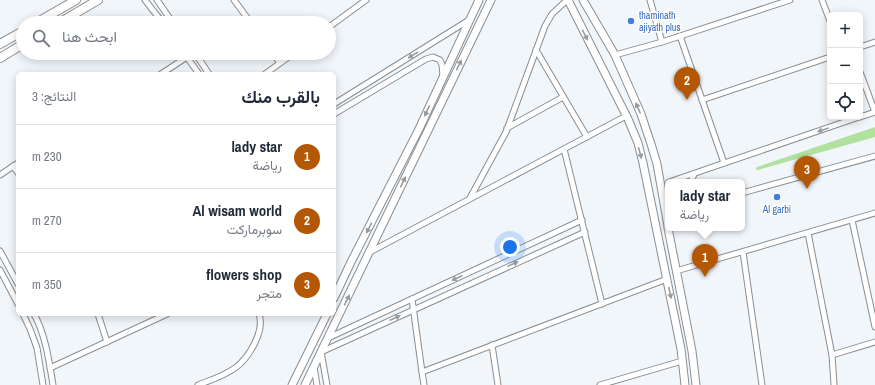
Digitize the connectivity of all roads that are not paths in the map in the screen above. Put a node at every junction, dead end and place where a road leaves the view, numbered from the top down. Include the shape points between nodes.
1 (76, 0) edge
2 (98, 0) edge
3 (145, 0) edge
4 (157, 0) edge
5 (234, 0) edge
6 (366, 0) edge
7 (480, 0) edge
8 (491, 0) edge
9 (568, 0) edge
10 (583, 0) edge
11 (650, 0) edge
12 (790, 0) edge
13 (822, 0) edge
14 (827, 13) edge
15 (48, 16) edge
16 (71, 16) edge
17 (158, 16) edge
18 (168, 16) edge
19 (246, 16) edge
20 (470, 19) junction
21 (336, 22) edge
22 (16, 35) edge
23 (680, 36) junction
24 (662, 42) junction
25 (875, 42) edge
26 (0, 44) edge
27 (863, 46) edge
28 (16, 48) edge
29 (536, 50) junction
30 (615, 55) junction
31 (0, 58) edge
32 (827, 58) edge
33 (179, 60) edge
34 (189, 60) edge
35 (199, 60) edge
36 (278, 60) edge
37 (284, 60) edge
38 (280, 63) junction
39 (164, 72) edge
40 (198, 72) edge
41 (208, 72) edge
42 (268, 72) edge
43 (443, 78) junction
44 (863, 80) edge
45 (563, 97) junction
46 (702, 100) junction
47 (336, 103) edge
48 (875, 112) edge
49 (336, 113) edge
50 (626, 116) junction
51 (863, 116) edge
52 (851, 120) edge
53 (507, 128) junction
54 (586, 137) junction
55 (564, 149) junction
56 (875, 156) edge
57 (724, 163) junction
58 (16, 165) edge
59 (694, 174) junction
60 (0, 175) edge
61 (678, 179) edge
62 (692, 179) edge
63 (665, 183) edge
64 (660, 185) junction
65 (745, 193) edge
66 (469, 199) junction
67 (665, 206) edge
68 (875, 213) edge
69 (582, 220) junction
70 (852, 220) junction
71 (669, 231) edge
72 (585, 232) junction
73 (808, 233) junction
74 (0, 250) edge
75 (370, 252) junction
76 (743, 252) junction
77 (0, 270) edge
78 (676, 271) junction
79 (16, 276) edge
80 (667, 280) junction
81 (336, 294) edge
82 (412, 299) junction
83 (16, 300) edge
84 (602, 304) junction
85 (414, 310) junction
86 (24, 316) edge
87 (35, 316) edge
88 (99, 316) edge
89 (163, 316) edge
90 (259, 316) edge
91 (325, 316) edge
92 (875, 327) edge
93 (328, 338) junction
94 (107, 342) junction
95 (875, 342) edge
96 (492, 345) junction
97 (321, 352) junction
98 (832, 355) junction
99 (682, 361) junction
100 (314, 367) junction
101 (50, 368) junction
102 (422, 372) junction
103 (43, 385) edge
104 (53, 385) edge
105 (198, 385) edge
106 (292, 385) edge
107 (305, 385) edge
108 (317, 385) edge
109 (327, 385) edge
110 (424, 385) edge
111 (498, 385) edge
112 (600, 385) edge
113 (685, 385) edge
114 (696, 385) edge
115 (762, 385) edge
116 (834, 385) edge

1 - 15 main road
2 - 16 main road
3 - 17 street
4 - 18 street
5 - 19 street
6 - 21 street
7 - 20 street
75 -> 8 street
9 - 29 street via 552,14
9 -> 50 street
10 - 30 street
11 - 24 street
12 - 23 street
13 - 14 street
20 - 43 street
20 -> 47 street
22 - 26 main road
23 - 24 street
23 - 46 street
24 - 30 street
25 - 27 street
28 - 31 main road
29 - 45 street
29 - 53 street
64 -> 30 street via 657,164 641,114
32 - 46 street
33 - 39 street
34 - 40 street
35 - 41 street
36 - 38 street
37 - 38 street
38 - 42 street
43 - 49 street via 440,60 433,57 426,59
43 -> 81 street
44 - 48 street
45 - 53 street
45 - 54 street
46 - 57 street
48 - 51 street
50 - 54 street
50 -> 80 street via 638,143
52 -> 57 street
53 - 66 street
54 - 55 street
55 - 66 street
55 - 69 street
56 - 65 street
57 - 59 street
58 - 60 street
59 - 61 street
59 - 62 street
63 - 64 street
64 - 67 street
66 - 75 street
68 - 70 street
69 - 72 street
69 -> 82 street
70 - 73 street
70 - 92 street
71 - 78 street
72 - 84 street
85 -> 72 street
73 - 76 street
73 - 98 street
74 - 79 street
93 -> 75 street
76 - 78 street
76 - 115 street
77 - 83 street
78 - 114 street
80 - 84 street
80 -> 99 street
82 - 85 street
82 - 93 street
84 - 96 street
97 -> 85 street
85 - 102 street
86 - 103 street via 37,348
87 - 101 street via 46,345
88 - 94 street
89 - 94 street
90 - 105 street via 259,334 250,353 236,367 220,377
91 - 106 street
93 - 97 street
94 - 101 street
95 - 98 street
96 - 102 street
96 - 111 street
97 - 100 street
97 - 109 street
98 - 116 street
99 - 112 street
99 - 113 street
100 - 107 street
100 - 108 street
101 - 104 street
102 - 110 street

